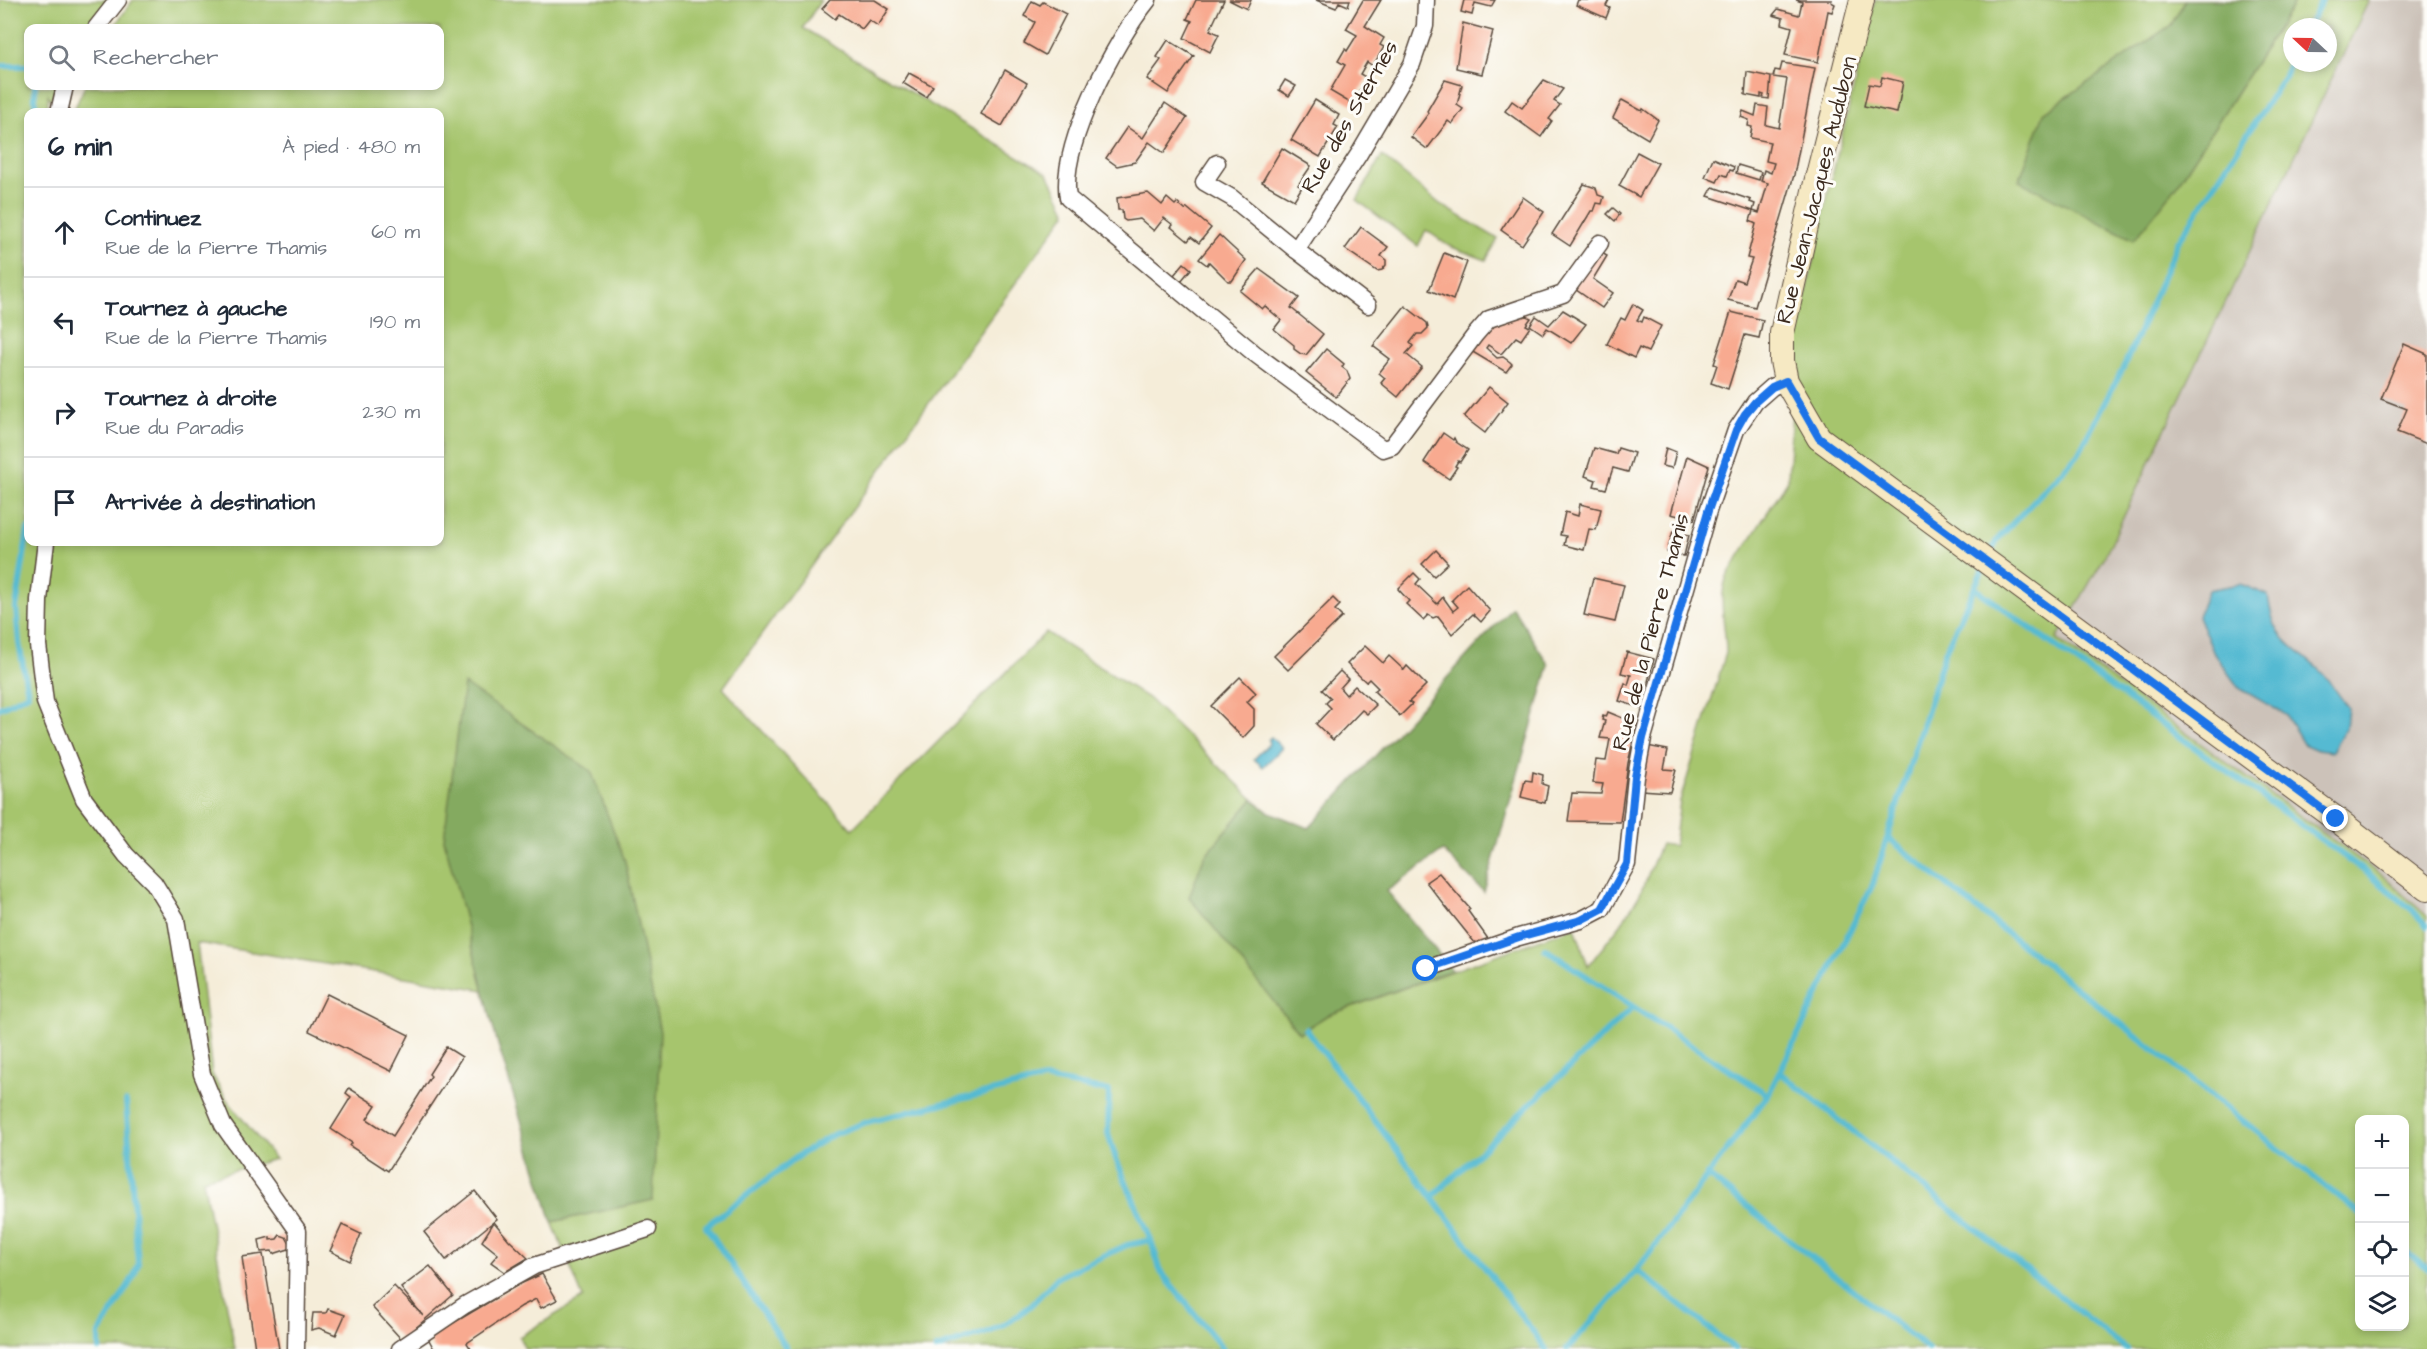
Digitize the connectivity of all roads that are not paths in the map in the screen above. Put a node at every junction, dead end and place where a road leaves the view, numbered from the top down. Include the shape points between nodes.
1 (118, 0) edge
2 (1148, 0) edge
3 (1426, 0) edge
4 (1863, 0) edge
5 (99, 24) edge
6 (64, 90) edge
7 (60, 108) edge
8 (1217, 163) dead end
9 (1600, 243) dead end
10 (1296, 250) junction
11 (1368, 305) dead end
12 (1786, 381) junction
13 (46, 546) edge
14 (2427, 889) edge
15 (1426, 969) dead end
16 (648, 1229) dead end
17 (296, 1349) edge
18 (400, 1349) edge

1 - 5 street
2 - 9 street via 1094,90 1068,169 1068,198 1254,353 1383,449 1392,446 1489,319 1563,294
3 - 10 street, Rue des Sternes via 1425,26 1412,64
4 - 12 main road, Rue Jean-Jacques Audubon via 1784,316 1781,347
6 - 7 street
8 - 10 street via 1204,182 1232,198
10 - 11 street
12 - 14 main road via 1819,438
12 - 15 street, Rue de la Pierre Thamis via 1772,387 1745,414 1708,511 1643,738 1635,777 1627,864 1602,909 1581,920
13 - 17 street via 38,645 45,702 84,800 126,855 154,883 176,919 202,1074 223,1125 298,1231
16 - 18 street via 534,1266 465,1305

